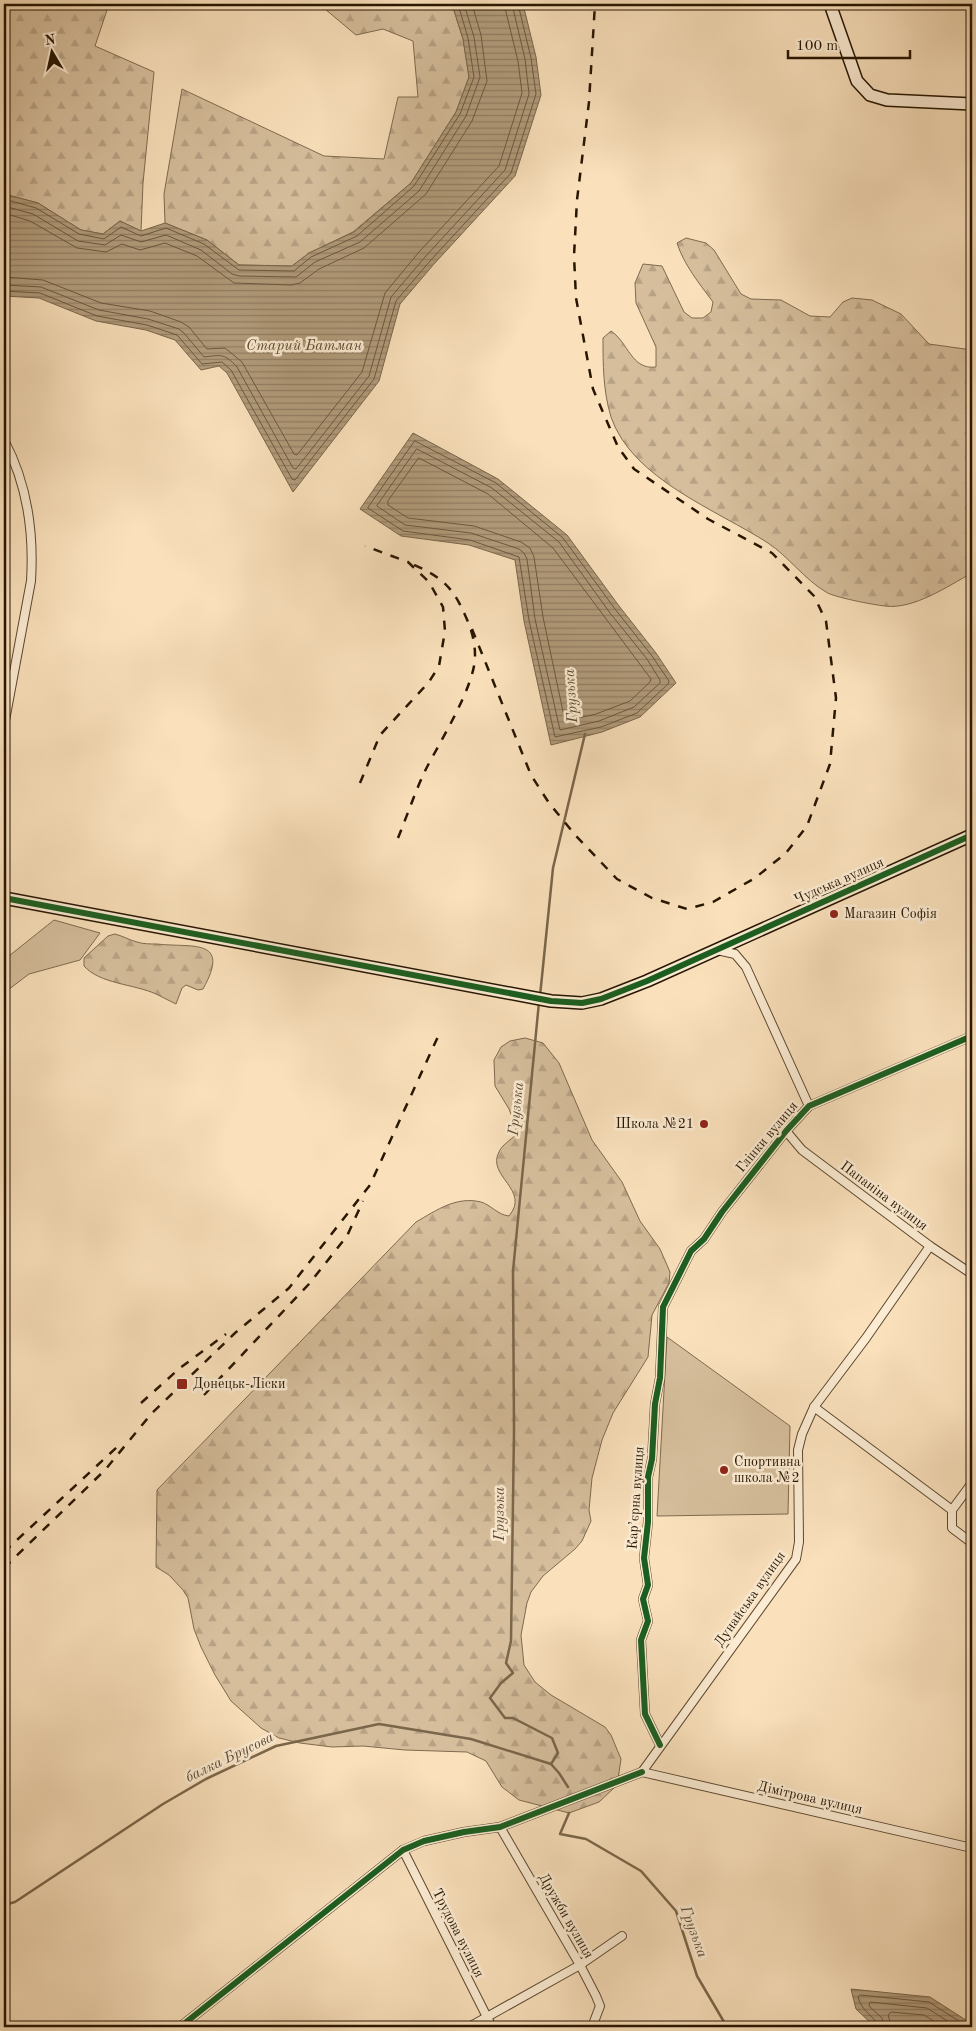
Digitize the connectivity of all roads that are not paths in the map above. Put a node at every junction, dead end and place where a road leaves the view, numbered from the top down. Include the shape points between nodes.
1 (830, 4) edge
2 (972, 104) edge
3 (4, 440) edge
4 (4, 726) edge
5 (972, 835) edge
6 (4, 898) edge
7 (716, 950) junction
8 (972, 1036) edge
9 (809, 1106) junction
10 (786, 1131) junction
11 (930, 1246) junction
12 (972, 1274) edge
13 (663, 1307) joint
14 (814, 1407) junction
15 (972, 1483) edge
16 (952, 1510) junction
17 (972, 1544) edge
18 (660, 1745) junction
19 (642, 1772) junction
20 (500, 1827) junction
21 (972, 1848) edge
22 (403, 1850) junction
23 (622, 1936) dead end
24 (580, 1965) junction
25 (486, 2017) junction
26 (594, 2024) edge
27 (180, 2027) edge
28 (469, 2027) edge
29 (492, 2027) edge

1 - 2 street via 857,81 870,95 887,100
3 - 4 street via 22,483 32,538 31,581
5 - 7 street, Чудська вулиця
6 - 7 street, Чудська вулиця via 551,1001 582,1003 601,999
7 - 9 street via 735,954 746,967
8 - 9 street, Глінки вулиця
9 - 10 street, Глінки вулиця
10 - 11 street, Папаніна вулиця via 802,1150
10 - 13 street, Глінки вулиця via 691,1251
11 - 12 street, Папаніна вулиця
11 - 14 street, Дунайська вулиця
13 - 18 street, Кар’єрна вулиця via 644,1558 648,1585 643,1599 648,1621 640,1640 645,1714
14 - 16 street
14 - 18 street, Дунайська вулиця via 798,1450 799,1542 796,1558
15 - 16 street
16 - 17 street via 952,1528
18 - 19 street, Дунайська вулиця
19 - 20 street
19 - 21 street, Дімітрова вулиця
20 - 22 street via 424,1841
20 - 24 street, Дружби вулиця
22 - 25 street, Трудова вулиця
22 - 27 street
23 - 24 street
24 - 25 street
24 - 26 street, Дружби вулиця via 600,2006
25 - 28 street
25 - 29 street, Трудова вулиця

